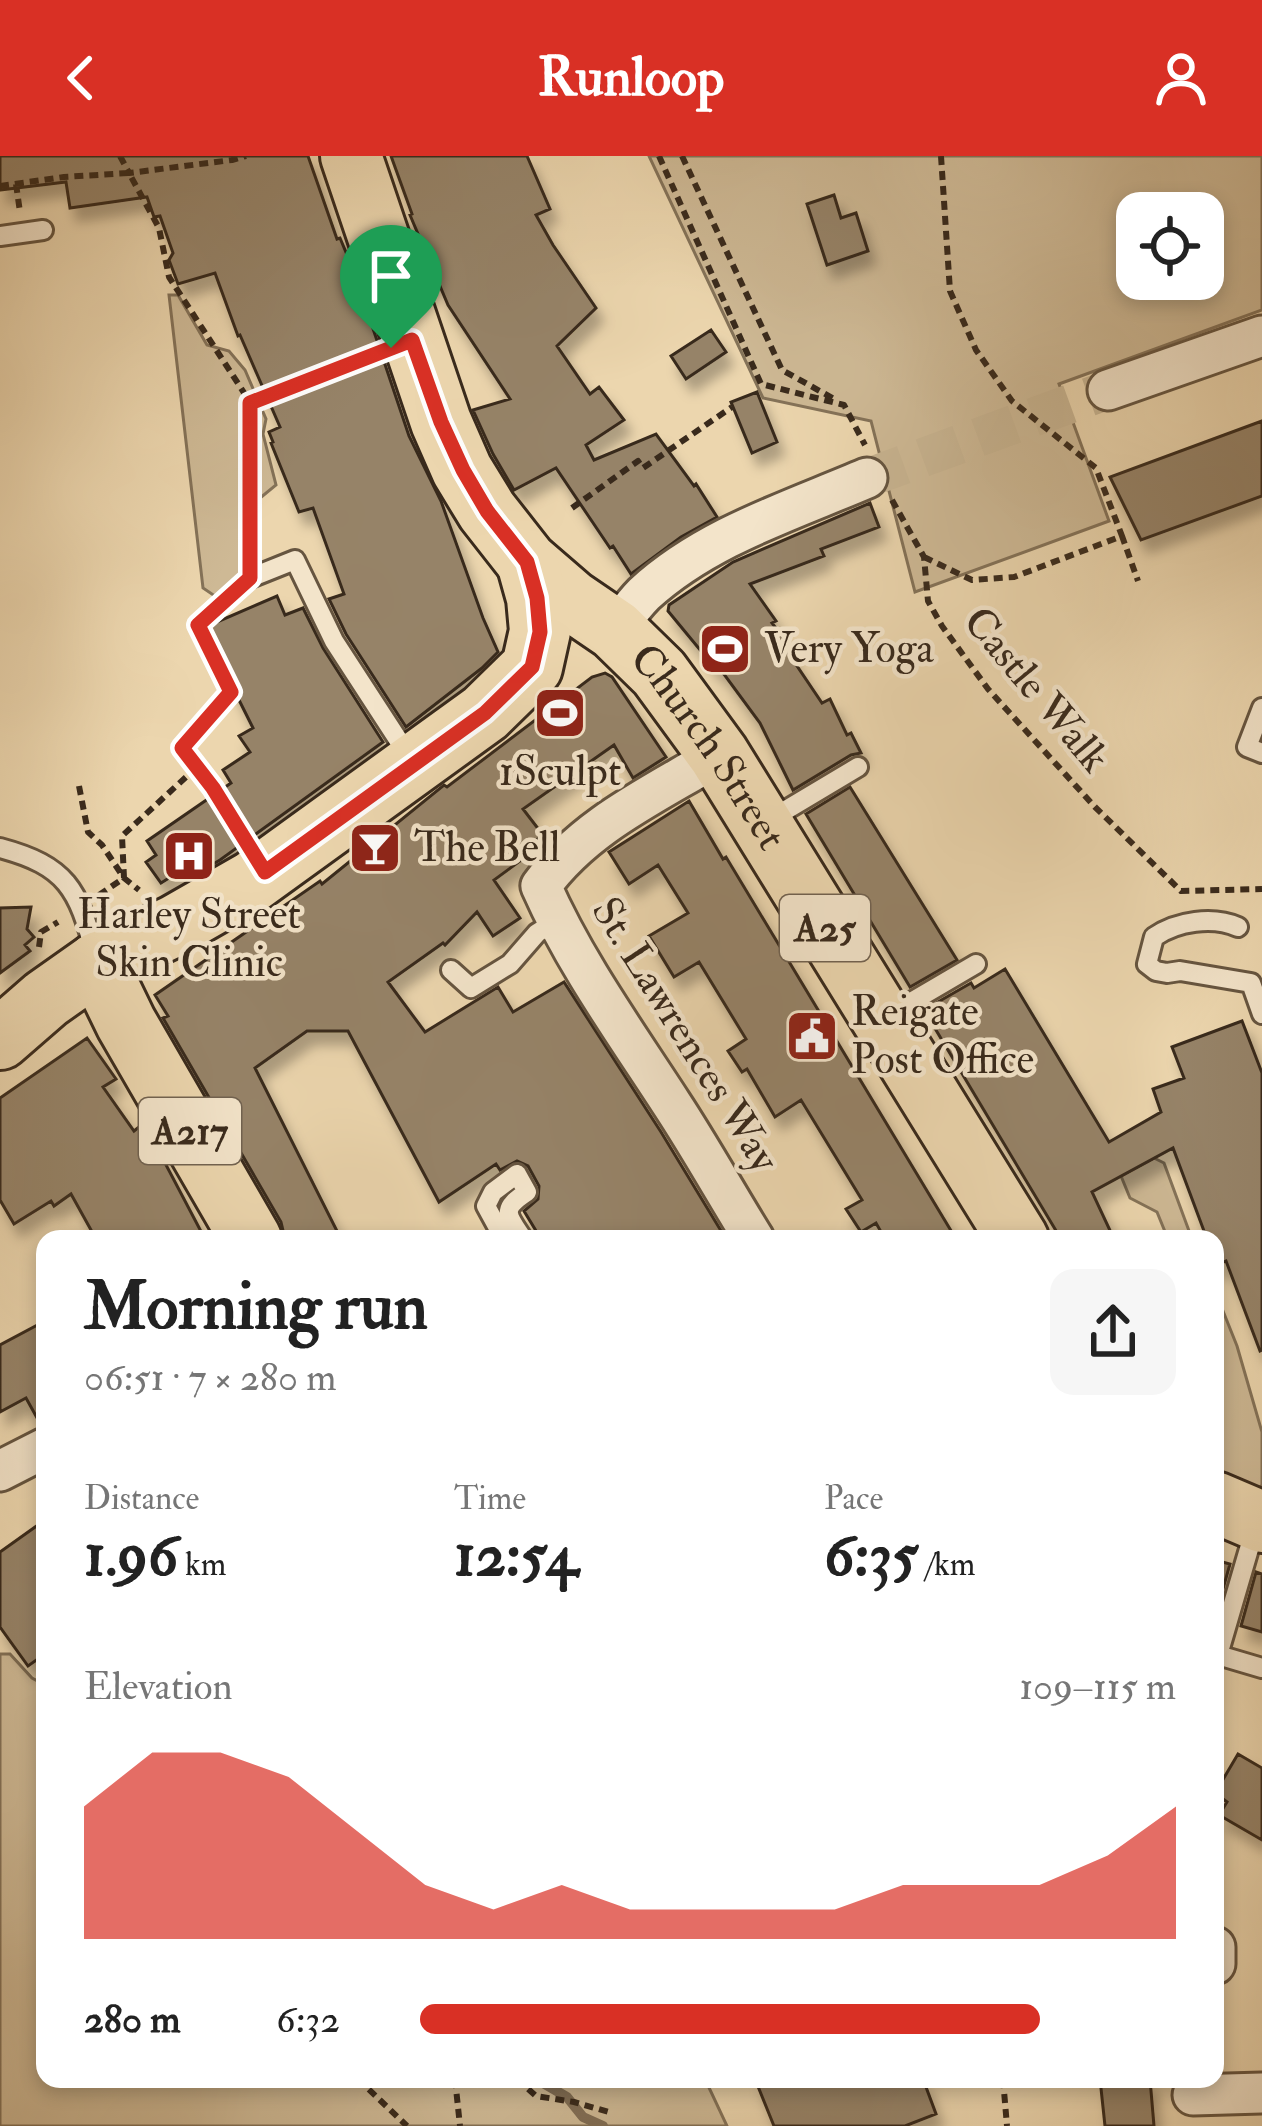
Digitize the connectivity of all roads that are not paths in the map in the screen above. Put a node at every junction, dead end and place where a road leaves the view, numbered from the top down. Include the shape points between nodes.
1 (351, 156) edge
2 (43, 230) dead end
3 (0, 236) edge
4 (1262, 336) edge
5 (1108, 390) tunnel mouth
6 (873, 472) tunnel mouth
7 (527, 562) junction
8 (250, 578) road end
9 (615, 631) junction
10 (1262, 708) edge
11 (1262, 753) edge
12 (718, 755) junction
13 (415, 764) junction
14 (858, 767) dead end
15 (761, 824) junction
16 (0, 848) edge
17 (549, 903) junction
18 (1238, 927) dead end
19 (90, 935) junction
20 (976, 964) dead end
21 (451, 970) dead end
22 (46, 999) junction
23 (1262, 1014) edge
24 (880, 1020) junction
25 (126, 1023) junction
26 (0, 1039) edge
27 (246, 1230) edge
28 (499, 1230) edge
29 (517, 1230) edge
30 (749, 1230) edge
31 (1012, 1230) edge
32 (36, 1453) edge
33 (0, 1471) edge
34 (1224, 1506) edge
35 (1262, 1522) edge
36 (1224, 1629) edge
37 (1224, 1657) edge
38 (1262, 1668) edge
39 (1262, 2092) edge
40 (1193, 2100) edge

1 - 7 main road via 441,422 487,511
2 - 3 lane
4 - 5 street
6 - 9 street via 719,541 640,598
7 - 9 main road, Church Street
7 - 13 main road via 540,632 532,667
8 - 13 lane via 295,560 334,641
9 - 12 main road, Church Street / A25 via 659,674
10 - 11 lane via 1247,747
12 - 15 main road, Church Street / A25
12 - 17 street, St. Lawrences Way via 585,837 560,859
13 - 19 main road via 176,925
14 - 15 lane
15 - 24 main road, Church Street / A25
16 - 19 lane via 36,858 66,883
17 - 21 lane via 537,933 510,964 471,988
17 - 30 street, St. Lawrences Way
18 - 23 lane via 1225,921 1168,928 1154,937 1148,964 1250,983
19 - 22 main road
19 - 25 main road, A217
20 - 24 lane
22 - 25 main road via 84,995
22 - 26 main road
24 - 31 main road, Church Street / A25
25 - 27 main road, A217
28 - 29 lane via 486,1206 517,1174 527,1192 508,1208
32 - 33 street
34 - 35 main road
35 - 36 lane
37 - 38 lane
39 - 40 street

